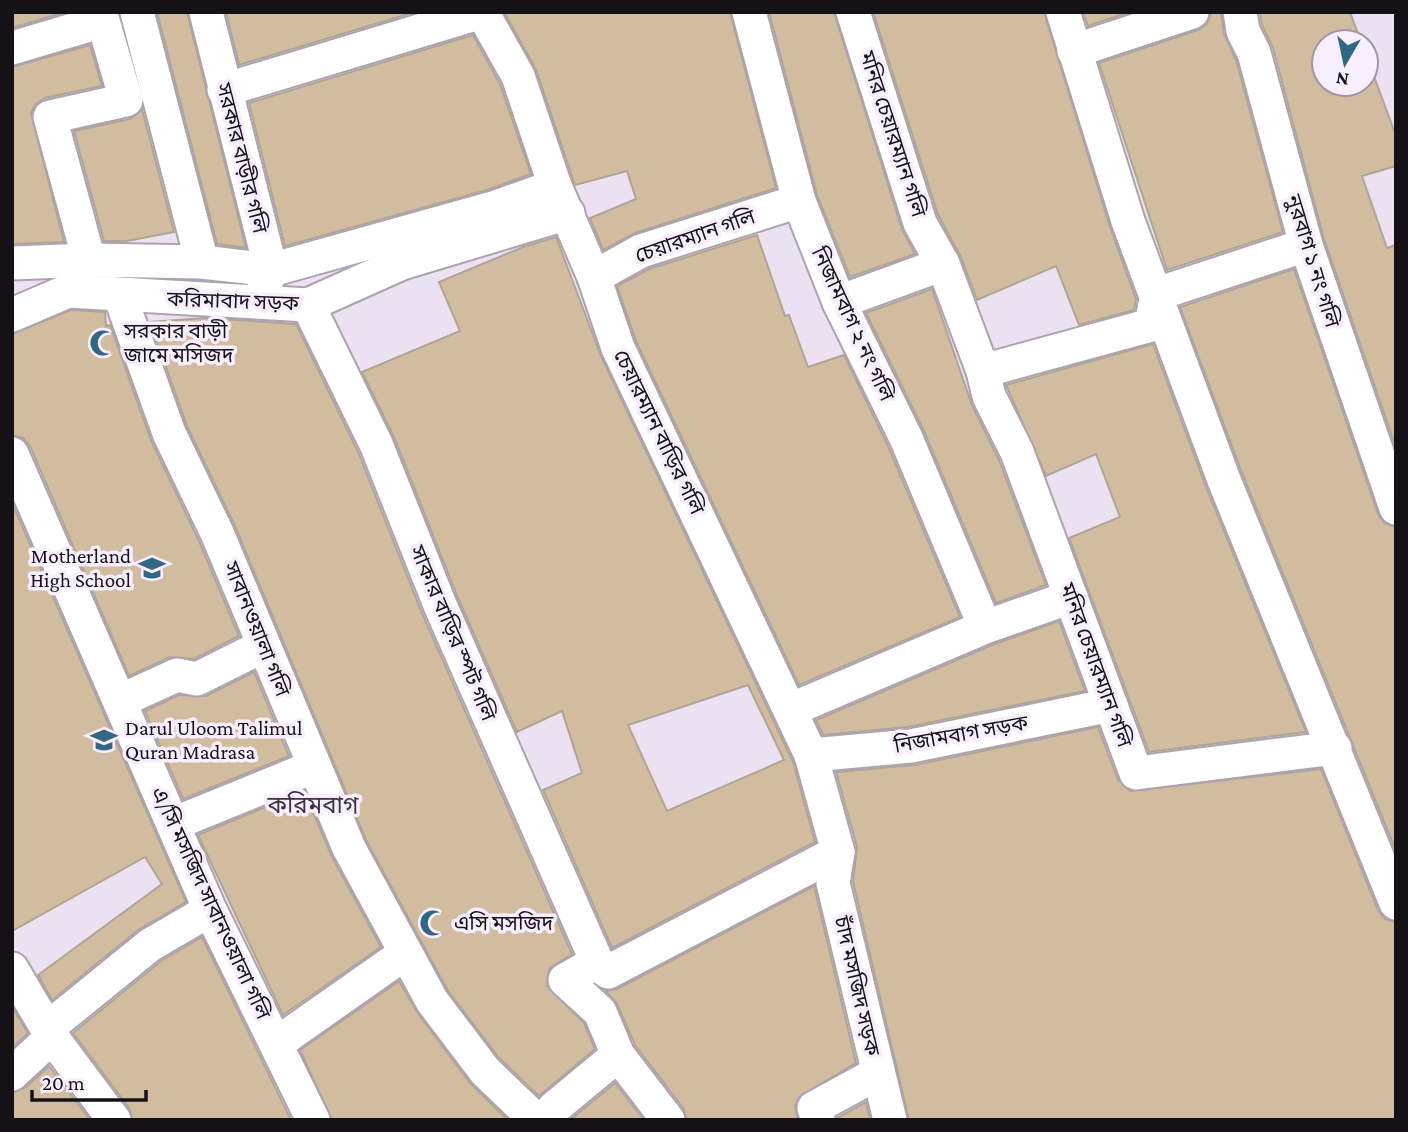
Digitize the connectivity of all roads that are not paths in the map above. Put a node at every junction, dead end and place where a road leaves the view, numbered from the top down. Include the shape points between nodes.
1 (137, 12) edge
2 (206, 12) edge
3 (482, 12) edge
4 (749, 12) edge
5 (853, 12) edge
6 (1063, 12) edge
7 (1192, 12) edge
8 (1240, 12) edge
9 (12, 48) edge
10 (1074, 51) junction
11 (224, 90) junction
12 (561, 199) junction
13 (799, 201) junction
14 (1306, 245) junction
15 (89, 260) junction
16 (202, 262) junction
17 (12, 263) edge
18 (943, 264) junction
19 (271, 270) junction
20 (594, 277) junction
21 (1157, 294) junction
22 (120, 296) junction
23 (839, 302) junction
24 (258, 303) junction
25 (308, 305) junction
26 (12, 315) edge
27 (983, 371) junction
28 (12, 454) edge
29 (1396, 508) edge
30 (1071, 597) junction
31 (985, 627) junction
32 (263, 646) junction
33 (120, 701) junction
34 (1111, 705) junction
35 (790, 710) junction
36 (1335, 748) junction
37 (811, 755) junction
38 (313, 767) junction
39 (173, 824) junction
40 (838, 852) junction
41 (1396, 903) edge
42 (210, 910) junction
43 (404, 954) junction
44 (597, 962) junction
45 (12, 969) edge
46 (52, 1037) junction
47 (276, 1044) junction
48 (618, 1055) junction
49 (878, 1073) junction
50 (12, 1074) edge
51 (114, 1120) edge
52 (313, 1120) edge
53 (536, 1120) edge
54 (544, 1120) edge
55 (668, 1120) edge
56 (818, 1120) edge
57 (890, 1120) edge

1 - 16 street
2 - 11 street, সরকার বাড়ীর গলি
3 - 11 street
3 - 12 street, চেয়ারম্যান বাড়ির গলি via 518,76
4 - 13 street, নিজামবাগ ২ নং গলি
5 - 18 street, মনির চেয়ারম্যান গলি via 920,223
6 - 10 street
7 - 10 street
8 - 14 street, নুরবাগ ১ নং গলি
9 - 15 street via 103,22 126,100 50,117
10 - 21 street via 1128,220
11 - 19 street, সরকার বাড়ীর গলি
12 - 19 street via 493,208
12 - 20 street, চেয়ারম্যান বাড়ির গলি
12 - 25 street, করিমাবাদ সড়ক
13 - 20 street, চেয়ারম্যান গলি via 641,251
13 - 23 street, নিজামবাগ ২ নং গলি
14 - 21 street
14 - 29 street, নুরবাগ ১ নং গলি
15 - 16 street
15 - 17 street
16 - 19 street
18 - 23 street
18 - 27 street, মনির চেয়ারম্যান গলি
19 - 24 street
20 - 35 street, চেয়ারম্যান বাড়ির গলি via 618,348
21 - 27 street via 1151,326
21 - 36 street via 1224,480
22 - 24 street, করিমাবাদ সড়ক
22 - 26 street, করিমাবাদ সড়ক via 68,291
22 - 32 street, সাবানওয়ালা গলি via 169,433 218,533
23 - 31 street, নিজামবাগ ২ নং গলি via 906,438
24 - 25 street, করিমাবাদ সড়ক
25 - 44 street, সাকার বাড়ির স্পট গলি via 376,444 440,605
27 - 30 street, মনির চেয়ারম্যান গলি
28 - 33 street, এ/সি মসজিদ সাবানওয়ালা গলি
30 - 31 street
30 - 34 street, মনির চেয়ারম্যান গলি
31 - 35 street
32 - 33 street via 197,679 177,675
32 - 38 street, সাবানওয়ালা গলি
33 - 39 street, এ/সি মসজিদ সাবানওয়ালা গলি
34 - 36 street, মনির চেয়ারম্যান গলি via 1136,773
34 - 37 street, নিজামবাগ সড়ক via 911,746
35 - 37 street, চেয়ারম্যান বাড়ির গলি
36 - 41 street
37 - 40 street, চেয়ারম্যান বাড়ির গলি
38 - 39 street
38 - 43 street, সাবানওয়ালা গলি
39 - 42 street, এ/সি মসজিদ সাবানওয়ালা গলি
40 - 44 street via 608,972
40 - 49 street, চাঁদ মসজিদ সড়ক via 833,883
42 - 46 street via 150,945 54,1023
42 - 47 street, এ/সি মসজিদ সাবানওয়ালা গলি
43 - 47 street
43 - 53 street, সাবানওয়ালা গলি via 485,1072
44 - 48 street via 565,980 600,1012
45 - 46 street
46 - 50 street
46 - 51 street
47 - 52 street, এ/সি মসজিদ সাবানওয়ালা গলি
48 - 54 street
48 - 55 street
49 - 56 street via 814,1108
49 - 57 street, চাঁদ মসজিদ সড়ক

